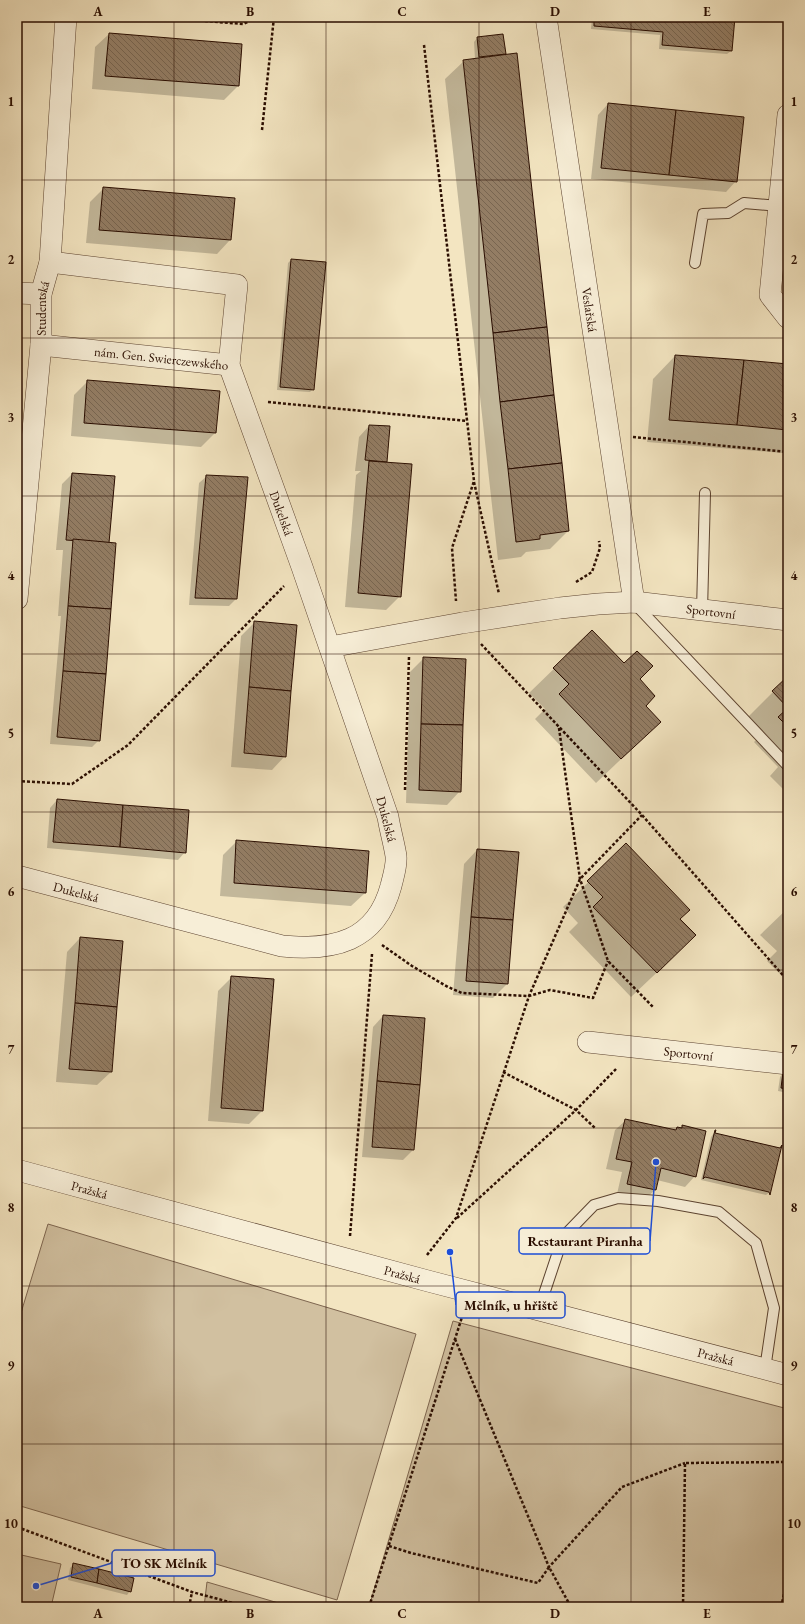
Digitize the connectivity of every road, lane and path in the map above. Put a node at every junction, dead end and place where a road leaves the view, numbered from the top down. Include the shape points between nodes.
1 (66, 17) edge
2 (155, 17) edge
3 (258, 17) edge
4 (274, 17) edge
5 (546, 17) edge
6 (424, 46) dead end
7 (788, 115) edge
8 (262, 130) dead end
9 (779, 206) junction
10 (50, 262) junction
11 (695, 263) dead end
12 (17, 293) edge
13 (41, 294) junction
14 (788, 318) edge
15 (40, 345) junction
16 (229, 365) junction
17 (242, 400) junction
18 (467, 421) junction
19 (632, 437) dead end
20 (788, 452) edge
21 (474, 482) junction
22 (705, 493) dead end
23 (598, 534) dead end
24 (302, 567) junction
25 (575, 583) dead end
26 (17, 589) edge
27 (506, 592) dead end
28 (498, 594) junction
29 (491, 595) dead end
30 (462, 599) dead end
31 (455, 600) junction
32 (634, 602) junction
33 (702, 611) junction
34 (788, 620) edge
35 (462, 623) junction
36 (409, 632) junction
37 (330, 647) junction
38 (559, 728) junction
39 (788, 766) edge
40 (17, 781) edge
41 (405, 793) dead end
42 (642, 815) junction
43 (17, 876) edge
44 (580, 879) junction
45 (371, 935) junction
46 (608, 961) junction
47 (788, 981) edge
48 (529, 996) junction
49 (653, 1007) dead end
50 (588, 1042) dead end
51 (637, 1048) junction
52 (788, 1064) edge
53 (503, 1072) junction
54 (576, 1110) junction
55 (596, 1129) dead end
56 (17, 1170) edge
57 (456, 1218) junction
58 (350, 1237) dead end
59 (427, 1255) dead end
60 (470, 1292) junction
61 (539, 1310) junction
62 (455, 1339) junction
63 (765, 1369) junction
64 (788, 1375) edge
65 (788, 1462) edge
66 (685, 1463) junction
67 (17, 1527) edge
68 (389, 1546) junction
69 (549, 1567) junction
70 (788, 1577) edge
71 (192, 1592) junction
72 (189, 1607) edge
73 (248, 1607) edge
74 (369, 1607) edge
75 (571, 1607) edge
76 (683, 1607) edge
77 (780, 1607) edge

1 - 10 street, Studentská
2 - 3 path via 244,24
4 - 8 path
5 - 32 street, Veslařská
6 - 18 path
7 - 9 street
9 - 11 lane via 744,203 728,213 703,214
9 - 14 street via 770,295
10 - 13 street, Studentská
10 - 16 street, nám. Gen. Swierczewského via 237,285
12 - 13 street
13 - 15 street, Studentská
15 - 16 street, nám. Gen. Swierczewského
15 - 26 street, Studentská
16 - 17 street, Dukelská
17 - 18 path
17 - 24 street, Dukelská
18 - 21 path
19 - 20 path
21 - 28 path
21 - 31 path via 452,548
22 - 33 lane
23 - 25 path via 600,548 592,572
24 - 37 street, Dukelská
24 - 40 path via 128,745 72,784
27 - 28 path
28 - 29 path
30 - 31 path
31 - 35 path
32 - 33 street, Sportovní
32 - 35 street, Sportovní via 560,608
32 - 39 lane
33 - 34 street, Sportovní
35 - 36 street, Sportovní
35 - 38 path
36 - 37 street, Sportovní
36 - 41 path
37 - 45 street, Dukelská via 388,817 396,857 388,898
38 - 42 path
38 - 44 path
42 - 44 path
42 - 47 path
43 - 45 street, Dukelská via 282,946 324,947 354,937
44 - 46 path
44 - 48 path
45 - 48 path via 412,966 455,991
45 - 58 path via 373,943
46 - 48 path via 592,998 550,990
46 - 49 path
48 - 53 path
50 - 51 street, Sportovní
51 - 52 street, Sportovní
51 - 54 path
53 - 54 path
53 - 57 path
54 - 55 path
54 - 57 path
56 - 60 street, Pražská
57 - 59 path
60 - 61 street, Pražská
60 - 62 path
61 - 63 street, Pražská
61 - 63 lane via 563,1237 594,1205 618,1198 658,1201 719,1212 756,1243 774,1308
62 - 68 path
62 - 69 path
63 - 64 street, Pražská
65 - 66 path
66 - 69 path via 622,1487
66 - 76 path
67 - 71 path
68 - 69 path via 538,1583
68 - 74 path
69 - 75 path
70 - 77 path
71 - 72 path
71 - 73 path

